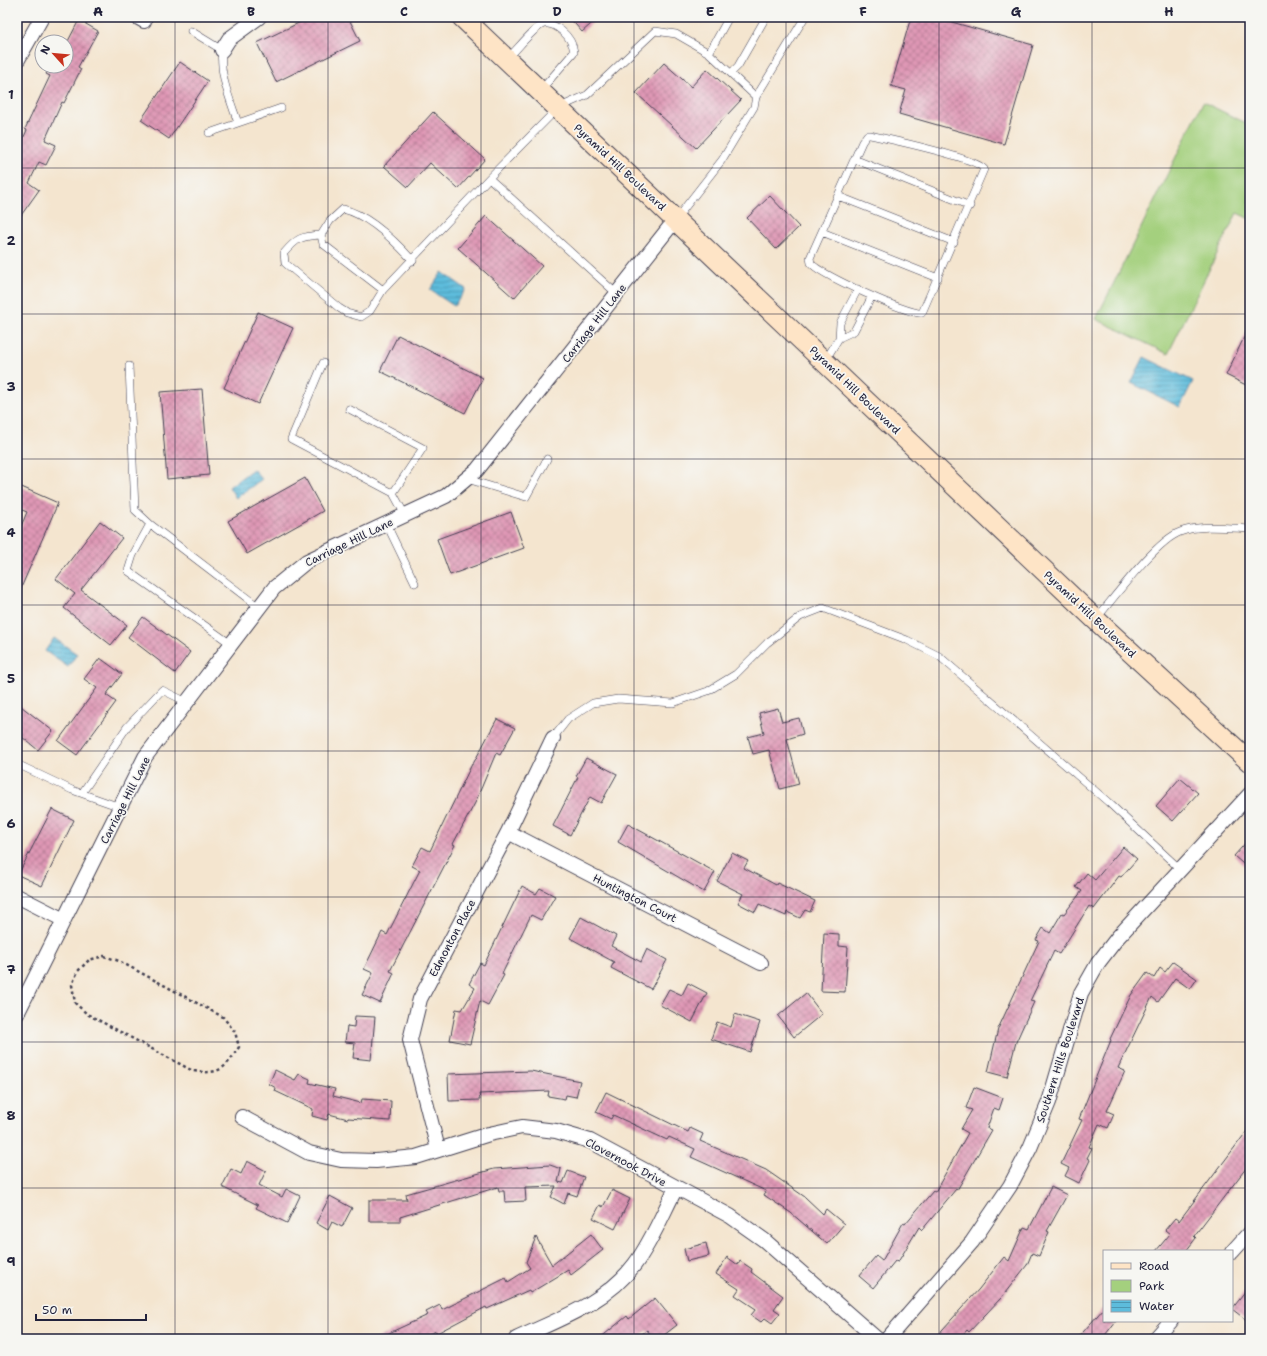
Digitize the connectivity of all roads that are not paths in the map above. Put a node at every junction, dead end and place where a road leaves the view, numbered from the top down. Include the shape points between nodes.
1 (42, 17) edge
2 (259, 17) edge
3 (462, 17) edge
4 (729, 17) edge
5 (766, 17) edge
6 (805, 17) edge
7 (191, 31) dead end
8 (222, 50) junction
9 (709, 53) junction
10 (507, 60) junction
11 (17, 61) edge
12 (731, 73) junction
13 (540, 91) junction
14 (756, 97) junction
15 (281, 108) dead end
16 (558, 108) junction
17 (238, 123) junction
18 (209, 133) dead end
19 (854, 159) junction
20 (489, 178) junction
21 (838, 196) junction
22 (970, 206) junction
23 (676, 219) junction
24 (822, 232) junction
25 (321, 235) junction
26 (954, 242) junction
27 (413, 261) junction
28 (938, 278) junction
29 (858, 289) junction
30 (384, 290) junction
31 (617, 294) junction
32 (872, 296) junction
33 (839, 338) junction
34 (824, 361) junction
35 (323, 363) dead end
36 (129, 366) dead end
37 (349, 409) dead end
38 (547, 459) dead end
39 (466, 479) junction
40 (393, 494) junction
41 (405, 514) junction
42 (386, 523) junction
43 (150, 524) junction
44 (1250, 529) edge
45 (415, 584) dead end
46 (260, 608) junction
47 (1096, 620) junction
48 (231, 644) junction
49 (187, 702) junction
50 (553, 738) joint
51 (1250, 762) edge
52 (17, 764) edge
53 (82, 793) junction
54 (1250, 794) edge
55 (120, 807) junction
56 (508, 832) junction
57 (1181, 870) junction
58 (17, 896) edge
59 (64, 920) junction
60 (761, 963) dead end
61 (17, 1014) edge
62 (242, 1117) dead end
63 (438, 1149) junction
64 (676, 1188) junction
65 (1250, 1232) edge
66 (1233, 1251) edge
67 (1170, 1322) edge
68 (516, 1339) edge
69 (877, 1339) edge
70 (887, 1339) edge
71 (1155, 1339) edge

1 - 11 street
2 - 8 street via 229,38
3 - 10 main road, Pyramid Hill Boulevard
4 - 9 lane
5 - 12 lane via 738,66
6 - 14 lane
7 - 8 lane
8 - 17 lane via 223,76
9 - 12 lane
9 - 16 lane via 676,34 655,31 587,95
10 - 13 main road, Pyramid Hill Boulevard
10 - 13 lane via 545,24 554,25 564,32 573,44 574,52
12 - 14 lane
13 - 16 main road, Pyramid Hill Boulevard
14 - 23 lane via 754,107 722,160
15 - 17 lane
16 - 20 lane
16 - 23 main road, Pyramid Hill Boulevard
17 - 18 lane
19 - 21 lane
19 - 22 lane
19 - 22 lane via 864,138 870,135 979,163 984,172
20 - 27 lane
20 - 31 lane
21 - 24 lane
21 - 26 lane
22 - 26 lane
23 - 31 street, Carriage Hill Lane
23 - 34 main road, Pyramid Hill Boulevard
24 - 28 lane
24 - 29 lane via 810,258 811,263 819,270
25 - 27 lane via 330,221 343,209 355,212 395,241
25 - 30 lane via 323,244
25 - 30 lane via 304,236 292,244 284,253 285,263 347,313 362,317 370,311
26 - 28 lane
27 - 30 lane
28 - 32 lane via 922,313 911,312
29 - 32 lane
29 - 33 lane via 840,323
31 - 39 street, Carriage Hill Lane via 477,470
32 - 33 lane via 854,331
33 - 34 lane
34 - 47 main road, Pyramid Hill Boulevard
35 - 40 lane via 291,439
36 - 43 lane via 135,510
37 - 40 lane via 423,448
38 - 39 lane via 526,497
39 - 41 street, Carriage Hill Lane via 446,496
40 - 41 lane
41 - 42 street, Carriage Hill Lane
42 - 45 lane
42 - 46 street, Carriage Hill Lane via 307,560 274,588
43 - 46 lane
43 - 48 lane via 133,555 128,571
44 - 47 lane via 1205,528 1180,532 1158,547
46 - 48 street, Carriage Hill Lane
47 - 51 main road, Pyramid Hill Boulevard
48 - 49 street, Carriage Hill Lane
49 - 53 lane via 162,690 127,727
49 - 55 street, Carriage Hill Lane via 145,757
50 - 56 street, Edmonton Place
50 - 57 lane via 568,719 593,703 618,699 673,704 708,690 736,674 767,643 800,617 824,608 907,640 938,656 1108,802
52 - 53 lane
53 - 55 lane
54 - 57 street, Southern Hills Boulevard
55 - 59 street, Carriage Hill Lane
56 - 60 street, Huntington Court
56 - 63 street, Edmonton Place via 420,999 410,1040
57 - 70 street, Southern Hills Boulevard via 1118,937 1098,963 1081,992 1049,1102 1030,1148 1010,1186 972,1242
58 - 59 street
59 - 61 street, Carriage Hill Lane
62 - 63 street, Clovernook Drive via 309,1153 341,1160 376,1161 416,1157
63 - 64 street, Clovernook Drive via 522,1127 556,1131 590,1141
64 - 68 street via 639,1258 618,1283 582,1309
64 - 69 street, Clovernook Drive via 730,1216 764,1240
65 - 66 street
67 - 71 street

